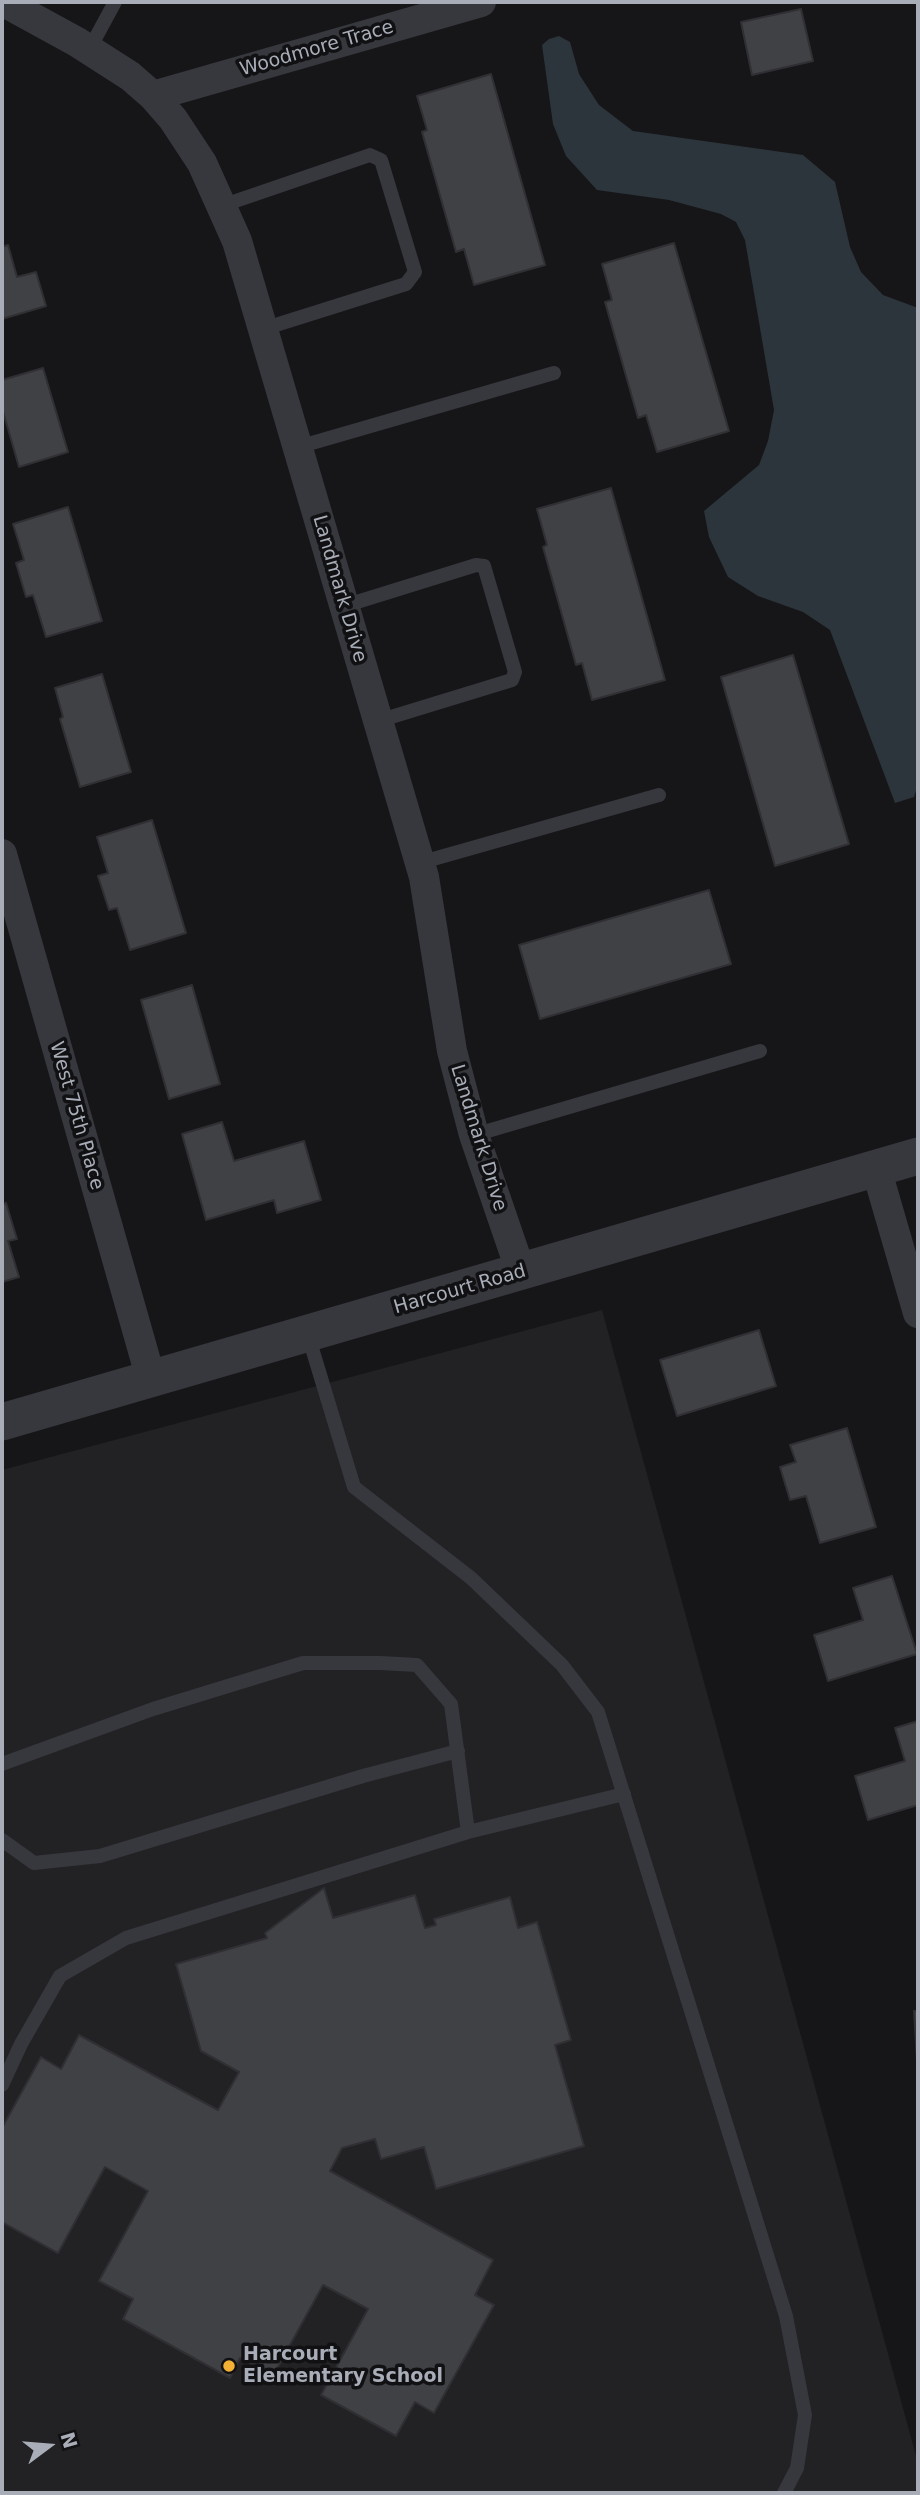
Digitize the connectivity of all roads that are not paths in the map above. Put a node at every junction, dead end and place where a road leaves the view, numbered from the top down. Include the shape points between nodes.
1 (4, 2) edge
2 (115, 2) edge
3 (481, 2) edge
4 (89, 50) junction
5 (153, 96) junction
6 (221, 206) junction
7 (263, 330) junction
8 (554, 373) dead end
9 (298, 447) junction
10 (344, 606) junction
11 (378, 721) junction
12 (659, 795) dead end
13 (2, 854) edge
14 (419, 863) junction
15 (760, 1051) dead end
16 (474, 1135) junction
17 (918, 1156) edge
18 (876, 1168) junction
19 (521, 1272) junction
20 (918, 1314) edge
21 (307, 1334) junction
22 (151, 1379) junction
23 (2, 1422) edge
24 (458, 1751) junction
25 (2, 1764) edge
26 (624, 1794) junction
27 (468, 1832) junction
28 (2, 1840) edge
29 (2, 2085) edge
30 (784, 2493) edge

1 - 4 street, Landmark Drive
2 - 4 lane
3 - 5 street, Woodmore Trace
4 - 5 street, Landmark Drive
5 - 6 street, Landmark Drive via 202,163
6 - 7 street, Landmark Drive via 237,241
6 - 7 lane via 370,155 381,160 415,272 406,284
7 - 9 street, Landmark Drive
8 - 9 lane
9 - 10 street, Landmark Drive
10 - 11 street, Landmark Drive
10 - 11 lane via 484,566 514,671 512,680
11 - 14 street, Landmark Drive
12 - 14 lane
13 - 22 street, West 75th Place
14 - 16 street, Landmark Drive via 452,1051
15 - 16 lane
16 - 19 street, Landmark Drive
17 - 18 street, Harcourt Road
18 - 19 street, Harcourt Road
18 - 20 street
19 - 21 street, Harcourt Road
21 - 22 street, Harcourt Road
21 - 26 lane via 354,1487 471,1578 562,1665 598,1712
22 - 23 street, Harcourt Road
24 - 25 lane via 451,1704 417,1665 303,1663 153,1709
24 - 27 lane
24 - 28 lane via 100,1856 34,1863
26 - 27 lane
26 - 30 lane via 786,2316 805,2415 797,2468
27 - 29 lane via 126,1938 60,1976

